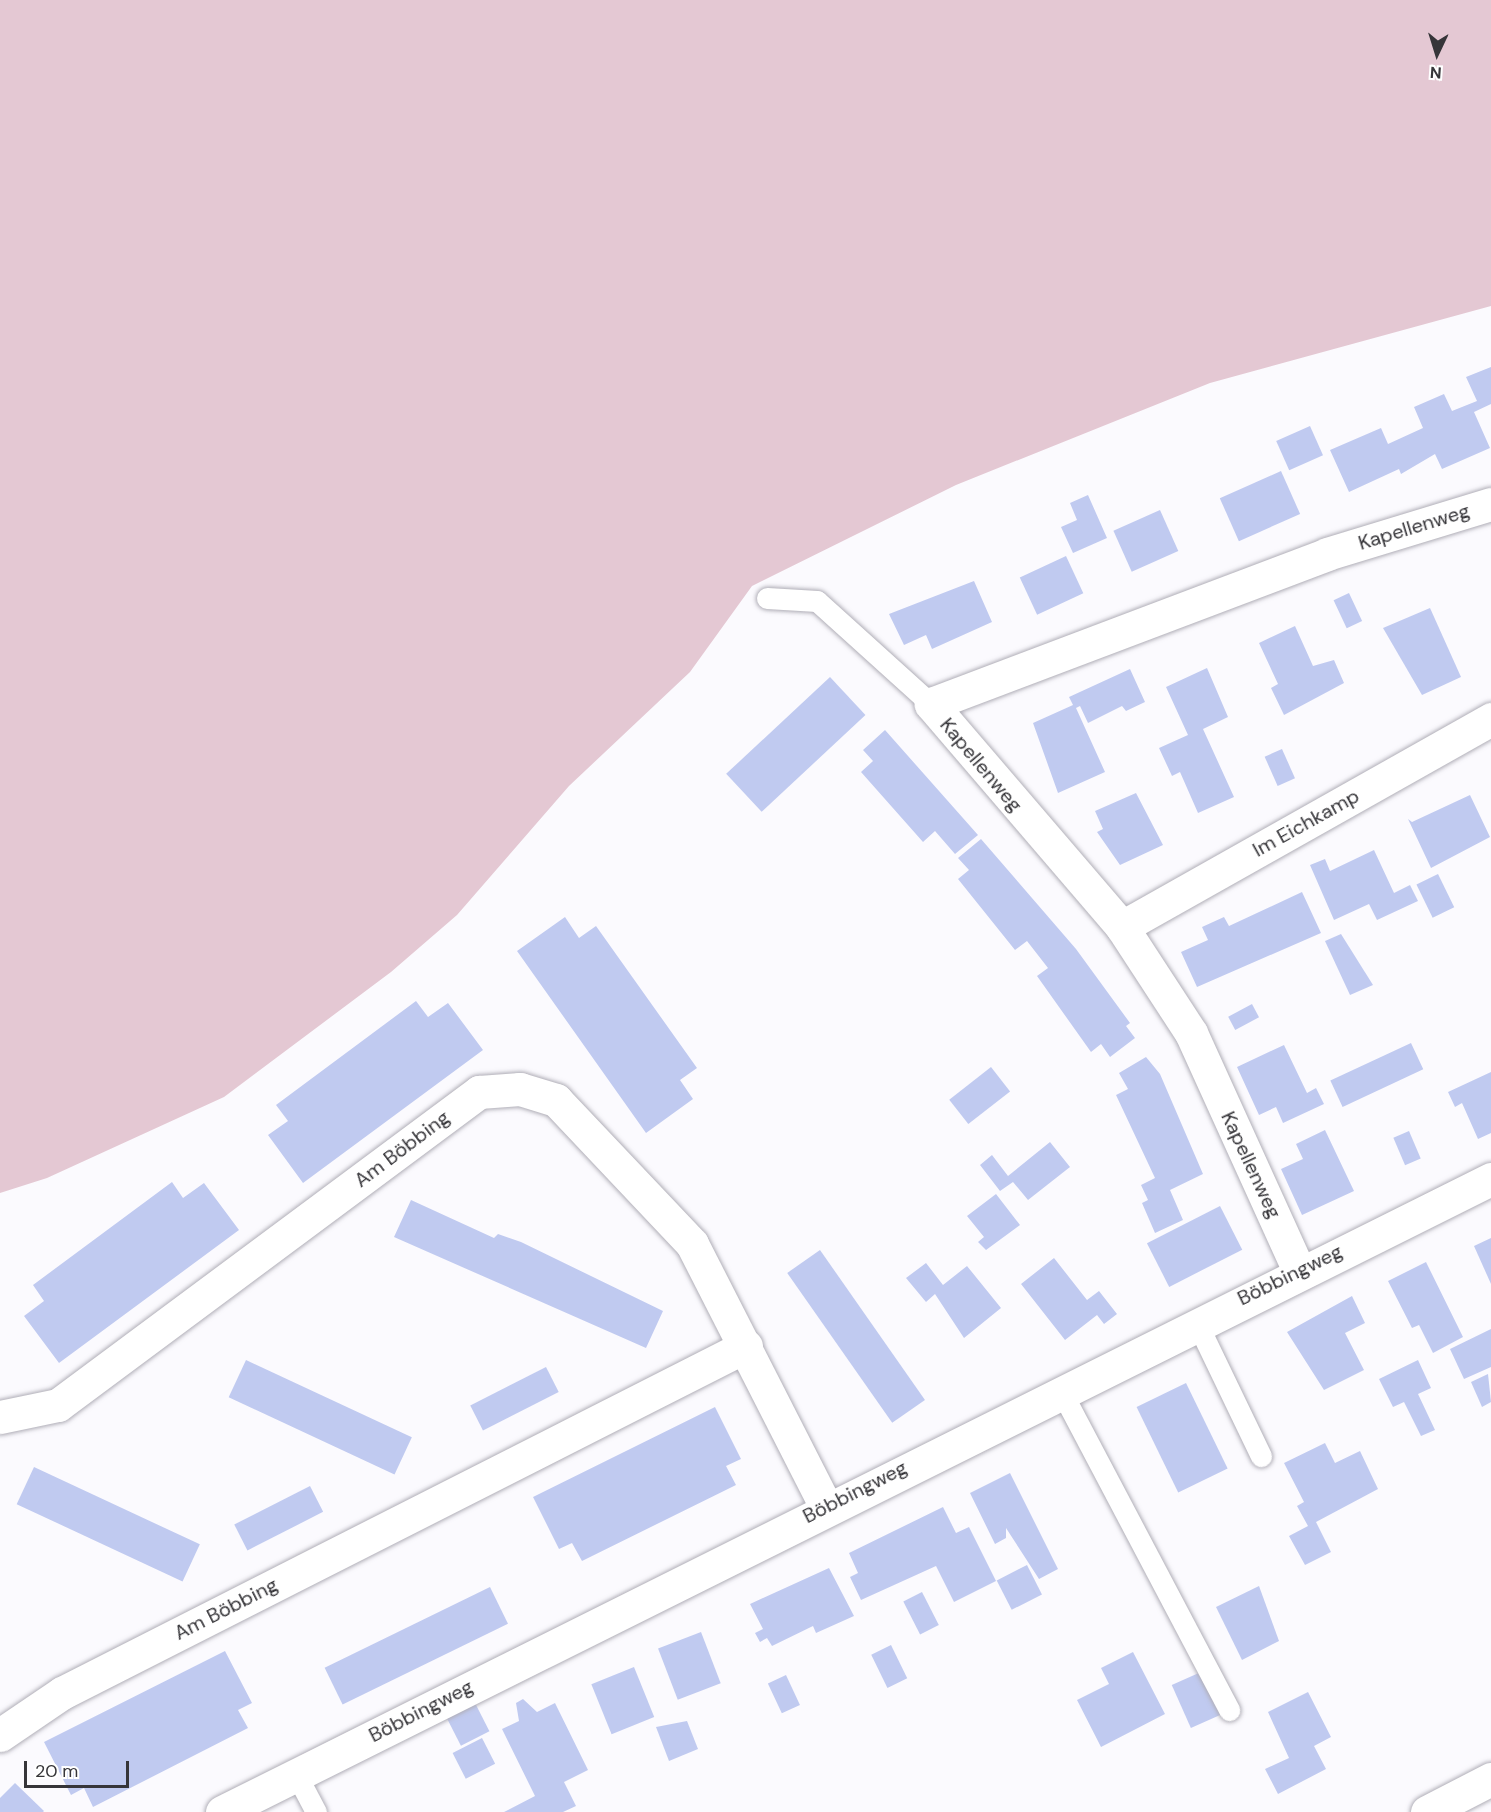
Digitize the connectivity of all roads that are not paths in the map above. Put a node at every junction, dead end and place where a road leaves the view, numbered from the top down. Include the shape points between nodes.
1 (1491, 504) edge
2 (767, 598) dead end
3 (931, 704) junction
4 (1491, 719) edge
5 (1122, 927) junction
6 (1491, 1179) edge
7 (1299, 1270) junction
8 (1196, 1322) junction
9 (746, 1346) junction
10 (1060, 1389) junction
11 (0, 1417) edge
12 (1261, 1456) dead end
13 (826, 1507) junction
14 (1229, 1710) dead end
15 (0, 1735) edge
16 (296, 1774) junction
17 (1491, 1779) edge
18 (222, 1812) edge
19 (316, 1812) edge
20 (1427, 1812) edge

1 - 3 street, Kapellenweg via 1327,554
2 - 3 lane via 817,601
3 - 5 street, Kapellenweg
4 - 5 street, Im Eichkamp
5 - 7 street, Kapellenweg via 1191,1034
6 - 7 street, Böbbingweg
7 - 8 street, Böbbingweg
8 - 10 street, Böbbingweg
8 - 12 lane
9 - 11 street, Am Böbbing via 692,1244 556,1100 520,1089 479,1092 58,1405
9 - 13 street, Am Böbbing
9 - 15 street, Am Böbbing via 62,1693
10 - 13 street, Böbbingweg
10 - 14 lane
13 - 16 street, Böbbingweg
16 - 18 street, Böbbingweg
16 - 19 lane
17 - 20 street

